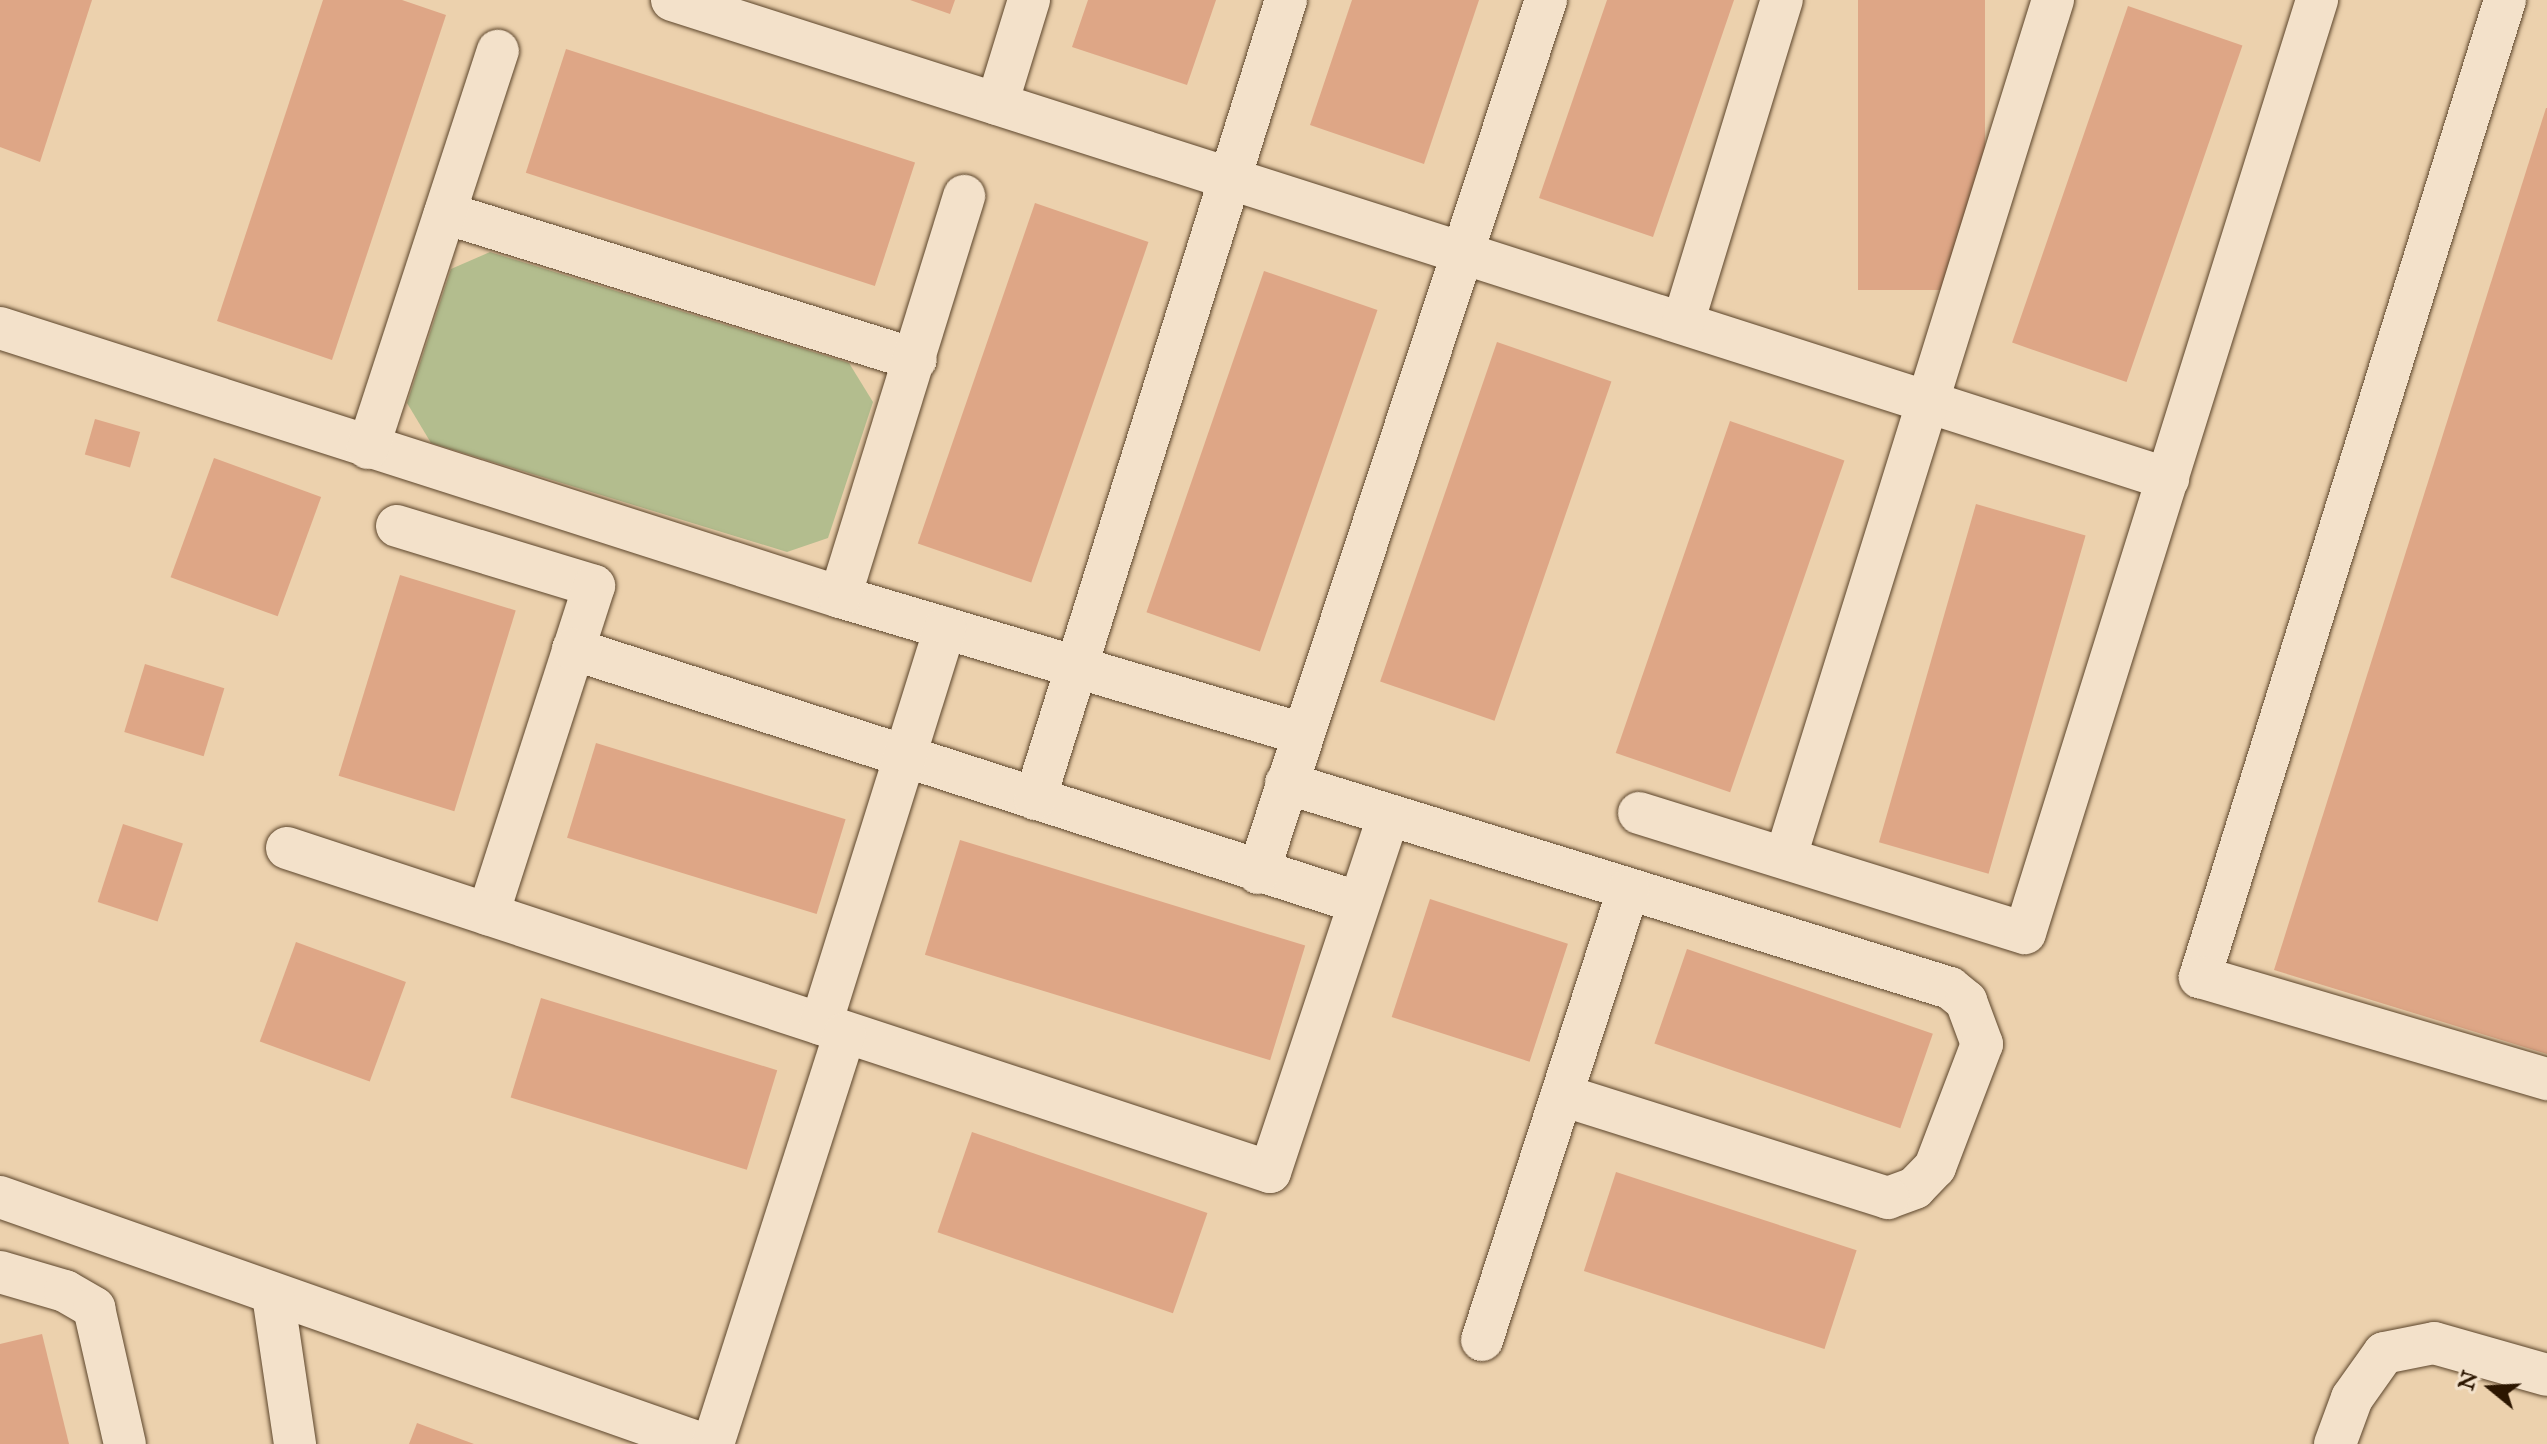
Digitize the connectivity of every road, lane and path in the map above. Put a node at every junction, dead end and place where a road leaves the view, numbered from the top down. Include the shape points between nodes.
1 (672, 0) edge
2 (1029, 0) edge
3 (1286, 0) edge
4 (1546, 0) edge
5 (1782, 0) edge
6 (2053, 0) edge
7 (2317, 0) edge
8 (2505, 0) edge
9 (772, 16) edge
10 (498, 51) dead end
11 (997, 104) junction
12 (1229, 177) junction
13 (964, 196) dead end
14 (445, 213) junction
15 (1466, 252) junction
16 (1683, 323) junction
17 (0, 328) edge
18 (916, 360) junction
19 (1926, 404) junction
20 (368, 448) junction
21 (2168, 479) junction
22 (397, 526) dead end
23 (840, 597) junction
24 (945, 628) junction
25 (573, 649) junction
26 (1077, 668) junction
27 (1303, 734) junction
28 (903, 756) junction
29 (1286, 783) junction
30 (1035, 799) junction
31 (1639, 813) dead end
32 (1388, 818) junction
33 (287, 848) dead end
34 (1786, 856) junction
35 (1258, 873) junction
36 (1628, 890) junction
37 (1357, 902) junction
38 (488, 914) junction
39 (833, 1029) junction
40 (2547, 1079) edge
41 (1562, 1095) junction
42 (0, 1197) edge
43 (0, 1272) edge
44 (273, 1295) junction
45 (1482, 1340) dead end
46 (2547, 1375) edge
47 (125, 1444) edge
48 (295, 1444) edge
49 (702, 1444) edge
50 (713, 1444) edge
51 (2335, 1444) edge

1 - 9 lane
2 - 11 lane
3 - 12 lane
4 - 15 lane
5 - 16 lane
6 - 19 lane
7 - 21 lane
8 - 40 lane via 2200,977
9 - 11 lane
10 - 14 lane
11 - 12 lane
12 - 15 lane
12 - 26 lane
13 - 18 lane
14 - 18 lane
14 - 20 lane
15 - 16 lane
15 - 27 lane
16 - 19 lane
17 - 20 lane
18 - 23 lane
19 - 21 lane
19 - 34 lane
20 - 23 lane
21 - 34 lane via 2025,933
22 - 25 lane via 594,586
23 - 24 lane
24 - 26 lane
24 - 28 lane
25 - 28 lane
25 - 38 lane
26 - 27 lane
26 - 30 lane
27 - 29 lane
28 - 30 lane
28 - 39 lane
29 - 32 lane
29 - 35 lane
30 - 35 lane
31 - 34 lane
32 - 36 lane
32 - 37 lane
33 - 38 lane
35 - 37 lane
36 - 41 lane
36 - 41 lane via 1950,988 1966,1001 1982,1044 1935,1167 1915,1188 1888,1198
37 - 39 lane via 1270,1172
38 - 39 lane
39 - 50 lane
41 - 45 lane
42 - 44 lane
43 - 47 lane via 65,1291 94,1308
44 - 48 lane
44 - 49 lane
46 - 51 lane via 2434,1343 2384,1353 2352,1398

